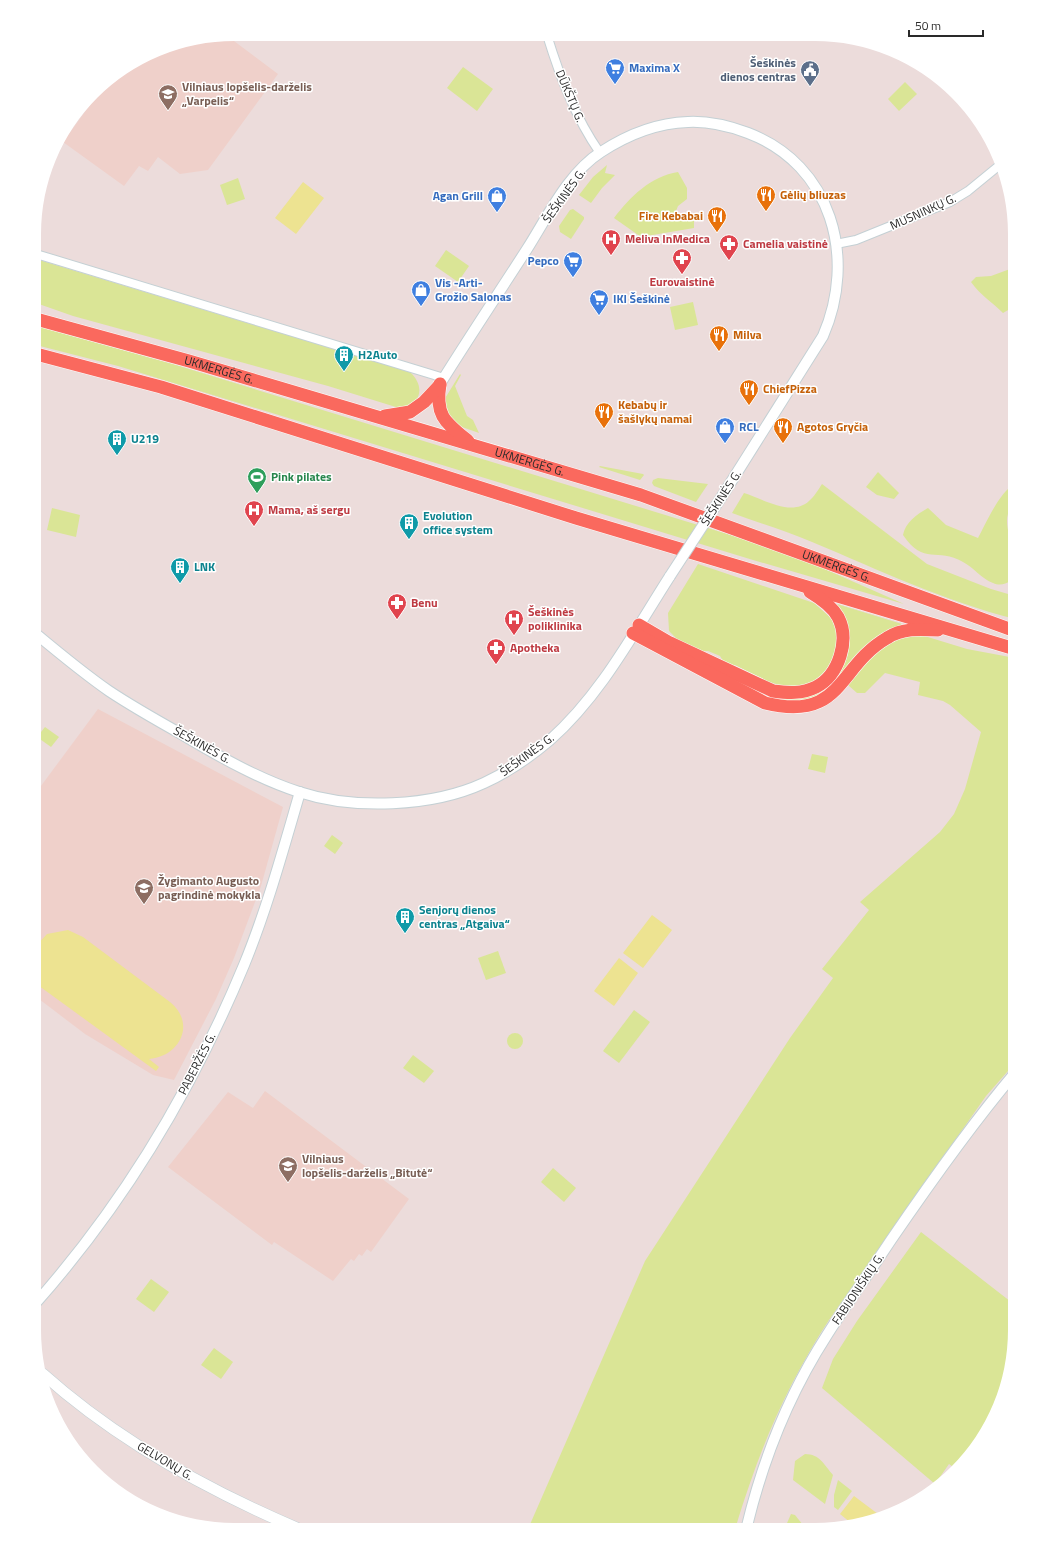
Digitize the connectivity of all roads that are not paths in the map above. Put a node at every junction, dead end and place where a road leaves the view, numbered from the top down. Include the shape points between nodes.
1 (549, 41) edge
2 (600, 153) junction
3 (996, 168) edge
4 (836, 244) junction
5 (41, 256) edge
6 (41, 320) edge
7 (41, 355) edge
8 (442, 381) junction
9 (381, 417) junction
10 (472, 445) junction
11 (795, 584) junction
12 (1008, 628) edge
13 (636, 629) junction
14 (957, 631) junction
15 (41, 638) edge
16 (1008, 647) edge
17 (300, 792) junction
18 (1008, 1080) edge
19 (41, 1297) edge
20 (47, 1378) edge
21 (286, 1523) edge
22 (748, 1523) edge

1 - 2 street, DŪKŠTŲ G. via 572,106
2 - 4 street, ŠEŠKINĖS G. via 643,131 675,123 710,123 745,132 776,147 809,178 830,217
2 - 8 street, ŠEŠKINĖS G. via 568,185
3 - 4 street, MUSNINKŲ G. via 950,202 856,240
4 - 13 street, ŠEŠKINĖS G., bridge via 836,296 823,336
5 - 8 street
6 - 9 highway, UKMERGĖS G.
7 - 11 highway via 161,386 576,518
8 - 9 highway via 424,402 410,412
8 - 10 highway via 438,401 442,418
9 - 10 highway, UKMERGĖS G.
10 - 12 highway, UKMERGĖS G. via 641,495
11 - 13 highway via 830,607 842,626 843,636 840,656 833,670 823,682 805,691 773,691
11 - 14 highway
13 - 14 highway via 765,703 790,707 812,704 831,694 872,649 888,637 913,630
13 - 17 street, ŠEŠKINĖS G. via 599,685 563,728 524,760 482,784 444,796 402,803 343,801
14 - 16 highway
15 - 17 street, ŠEŠKINĖS G. via 104,688 154,719 249,771
17 - 19 street, PABERŽĖS G. via 276,875 244,964 186,1087 149,1149 99,1224
18 - 22 street, FABIJONIŠKIŲ G. via 920,1199 826,1335 779,1427
20 - 21 main road, GELVONŲ G. via 91,1414 157,1458 205,1485

